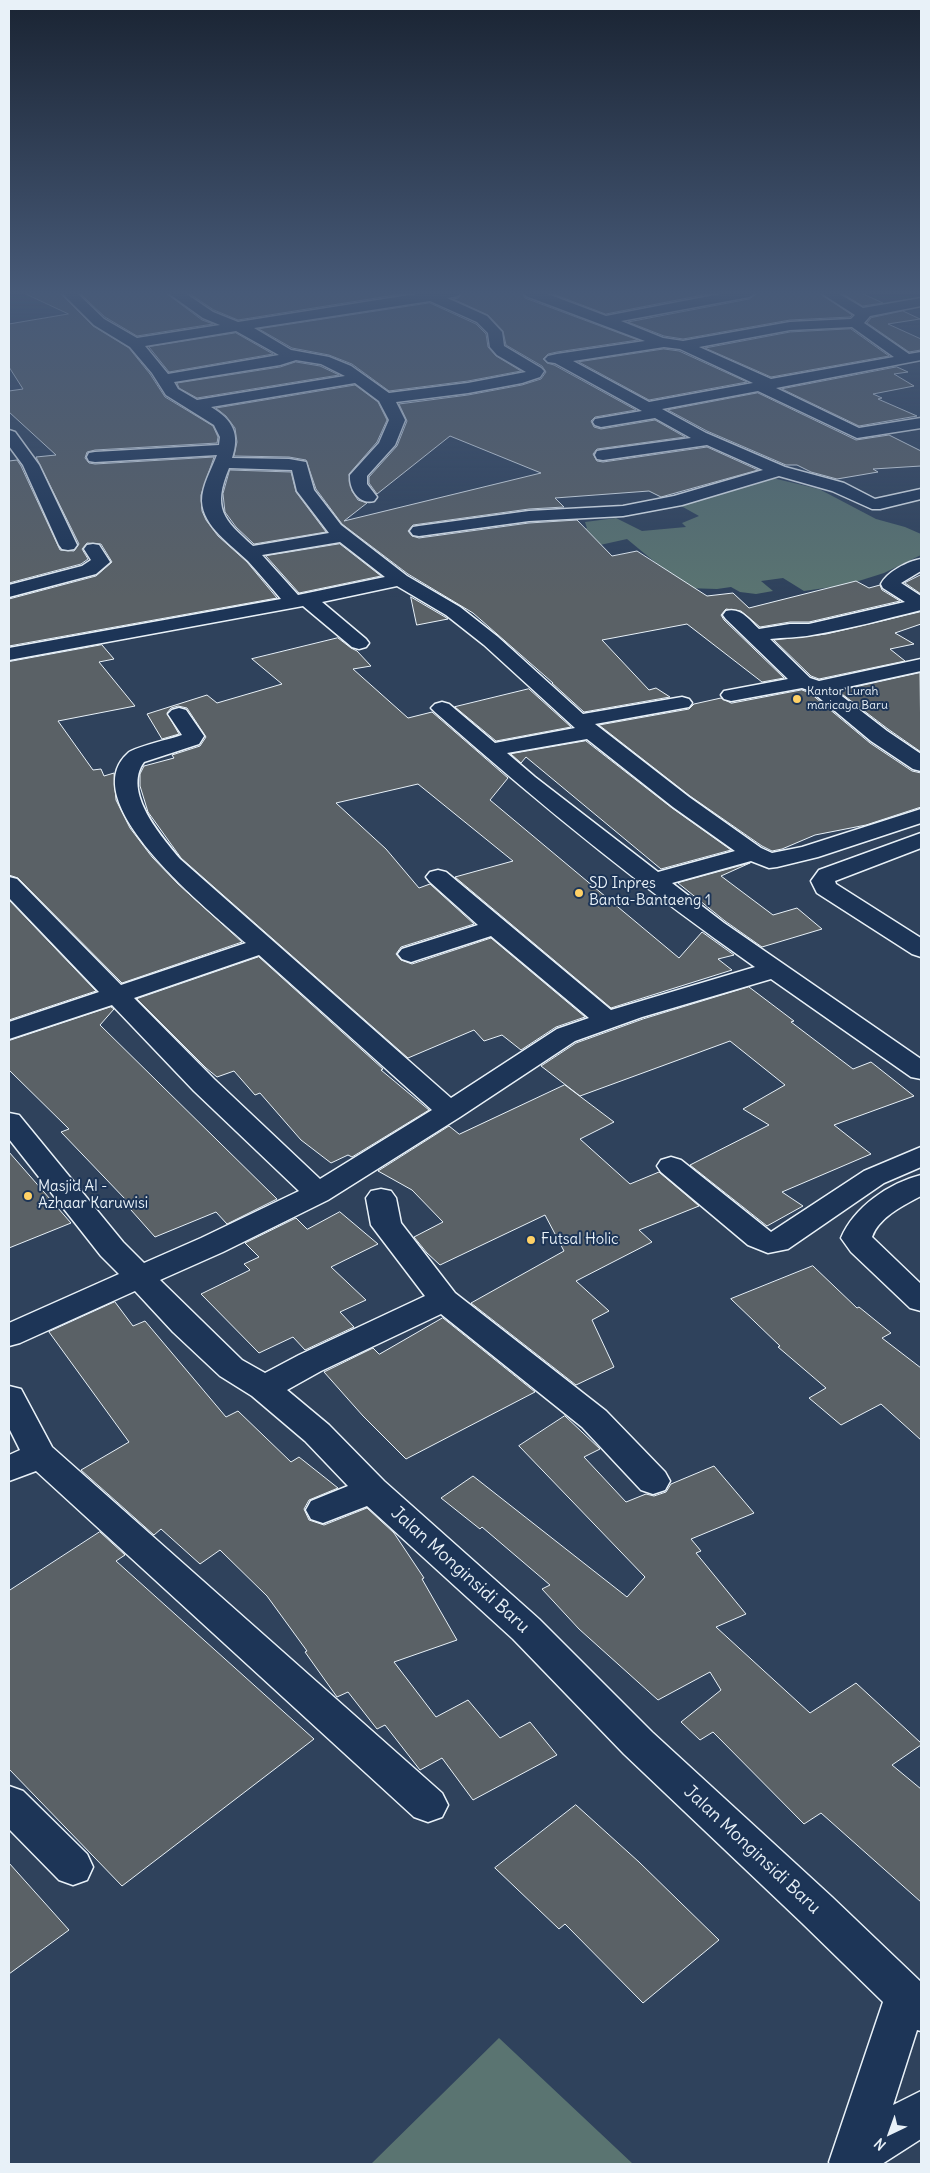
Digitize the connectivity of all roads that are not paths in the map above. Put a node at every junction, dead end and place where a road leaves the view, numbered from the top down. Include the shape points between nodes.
1 (177, 394) edge
2 (260, 394) edge
3 (381, 394) edge
4 (415, 394) edge
5 (624, 394) edge
6 (722, 394) edge
7 (782, 394) edge
8 (386, 398) junction
9 (196, 405) junction
10 (652, 410) junction
11 (234, 416) dead end
12 (216, 419) junction
13 (601, 422) dead end
14 (921, 423) edge
15 (9, 435) edge
16 (708, 440) junction
17 (603, 455) dead end
18 (224, 456) junction
19 (95, 457) dead end
20 (779, 471) junction
21 (921, 494) edge
22 (368, 497) dead end
23 (419, 531) dead end
24 (342, 536) junction
25 (68, 545) dead end
26 (93, 549) dead end
27 (249, 552) junction
28 (921, 564) edge
29 (400, 580) junction
30 (9, 591) edge
31 (300, 601) junction
32 (921, 604) edge
33 (733, 615) dead end
34 (754, 636) junction
35 (359, 643) dead end
36 (9, 654) edge
37 (921, 665) edge
38 (810, 684) junction
39 (731, 695) dead end
40 (682, 703) dead end
41 (442, 708) dead end
42 (179, 714) dead end
43 (584, 726) junction
44 (490, 750) junction
45 (921, 764) edge
46 (921, 816) edge
47 (921, 840) edge
48 (753, 853) junction
49 (438, 877) dead end
50 (654, 881) junction
51 (9, 884) edge
52 (495, 927) junction
53 (264, 945) junction
54 (921, 949) edge
55 (411, 954) dead end
56 (774, 970) junction
57 (116, 994) junction
58 (607, 1020) junction
59 (9, 1031) edge
60 (921, 1071) edge
61 (450, 1111) junction
62 (9, 1121) edge
63 (921, 1156) edge
64 (671, 1166) dead end
65 (921, 1184) edge
66 (318, 1193) junction
67 (381, 1198) dead end
68 (138, 1277) junction
69 (444, 1300) junction
70 (921, 1301) edge
71 (9, 1335) edge
72 (264, 1388) junction
73 (9, 1397) edge
74 (24, 1462) edge
75 (654, 1481) dead end
76 (372, 1490) junction
77 (323, 1510) dead end
78 (9, 1803) edge
79 (428, 1805) dead end
80 (73, 1867) dead end
81 (913, 2004) edge
82 (921, 2113) edge
83 (853, 2160) edge

1 - 9 street
2 - 9 street
3 - 8 street
4 - 8 street
5 - 10 street
6 - 10 street
7 - 14 street via 857,433
8 - 22 street via 397,420 386,445 358,475 358,486
9 - 12 street
10 - 13 street
10 - 16 street
11 - 12 street
12 - 18 street via 229,437
15 - 25 street via 31,465
16 - 17 street
16 - 20 street
18 - 19 street
18 - 24 street via 300,466 306,491
18 - 27 street via 213,487 213,512 233,538
20 - 21 street via 838,487 872,504
20 - 23 street via 676,500 623,511 529,516
24 - 27 street
24 - 29 street
26 - 30 street via 101,562 89,570
27 - 31 street
28 - 32 street via 890,584
29 - 31 street
29 - 43 street via 453,611 491,640
31 - 35 street
31 - 36 street
32 - 34 street via 851,622
33 - 34 street
34 - 38 street
37 - 38 street
38 - 39 street
38 - 45 street
40 - 43 street
41 - 44 street
42 - 53 street via 193,736 180,744 136,756 130,762 125,773 130,801 172,864
43 - 44 street
43 - 48 street
44 - 50 street
46 - 48 street via 777,860 769,861
47 - 54 street via 827,875 823,881 826,888
48 - 50 street
49 - 52 street
50 - 56 street
51 - 57 street
52 - 55 street
52 - 58 street
53 - 57 street
53 - 61 street
56 - 58 street
56 - 60 street
57 - 59 street
57 - 66 street via 204,1086
58 - 61 street via 566,1036
61 - 66 street
62 - 68 street, Jalan Monginsidi Baru
63 - 64 street via 874,1177 777,1242 768,1243
65 - 70 street via 890,1202 858,1230 856,1238
66 - 68 street via 242,1232
67 - 69 street via 386,1225
68 - 71 street
68 - 72 street, Jalan Monginsidi Baru via 231,1368
69 - 72 street
69 - 75 street via 594,1419
72 - 76 street, Jalan Monginsidi Baru via 317,1433
73 - 74 street
74 - 79 street
76 - 77 street
76 - 81 street, Jalan Monginsidi Baru via 526,1629 638,1743
78 - 80 street
81 - 83 street
82 - 83 street

